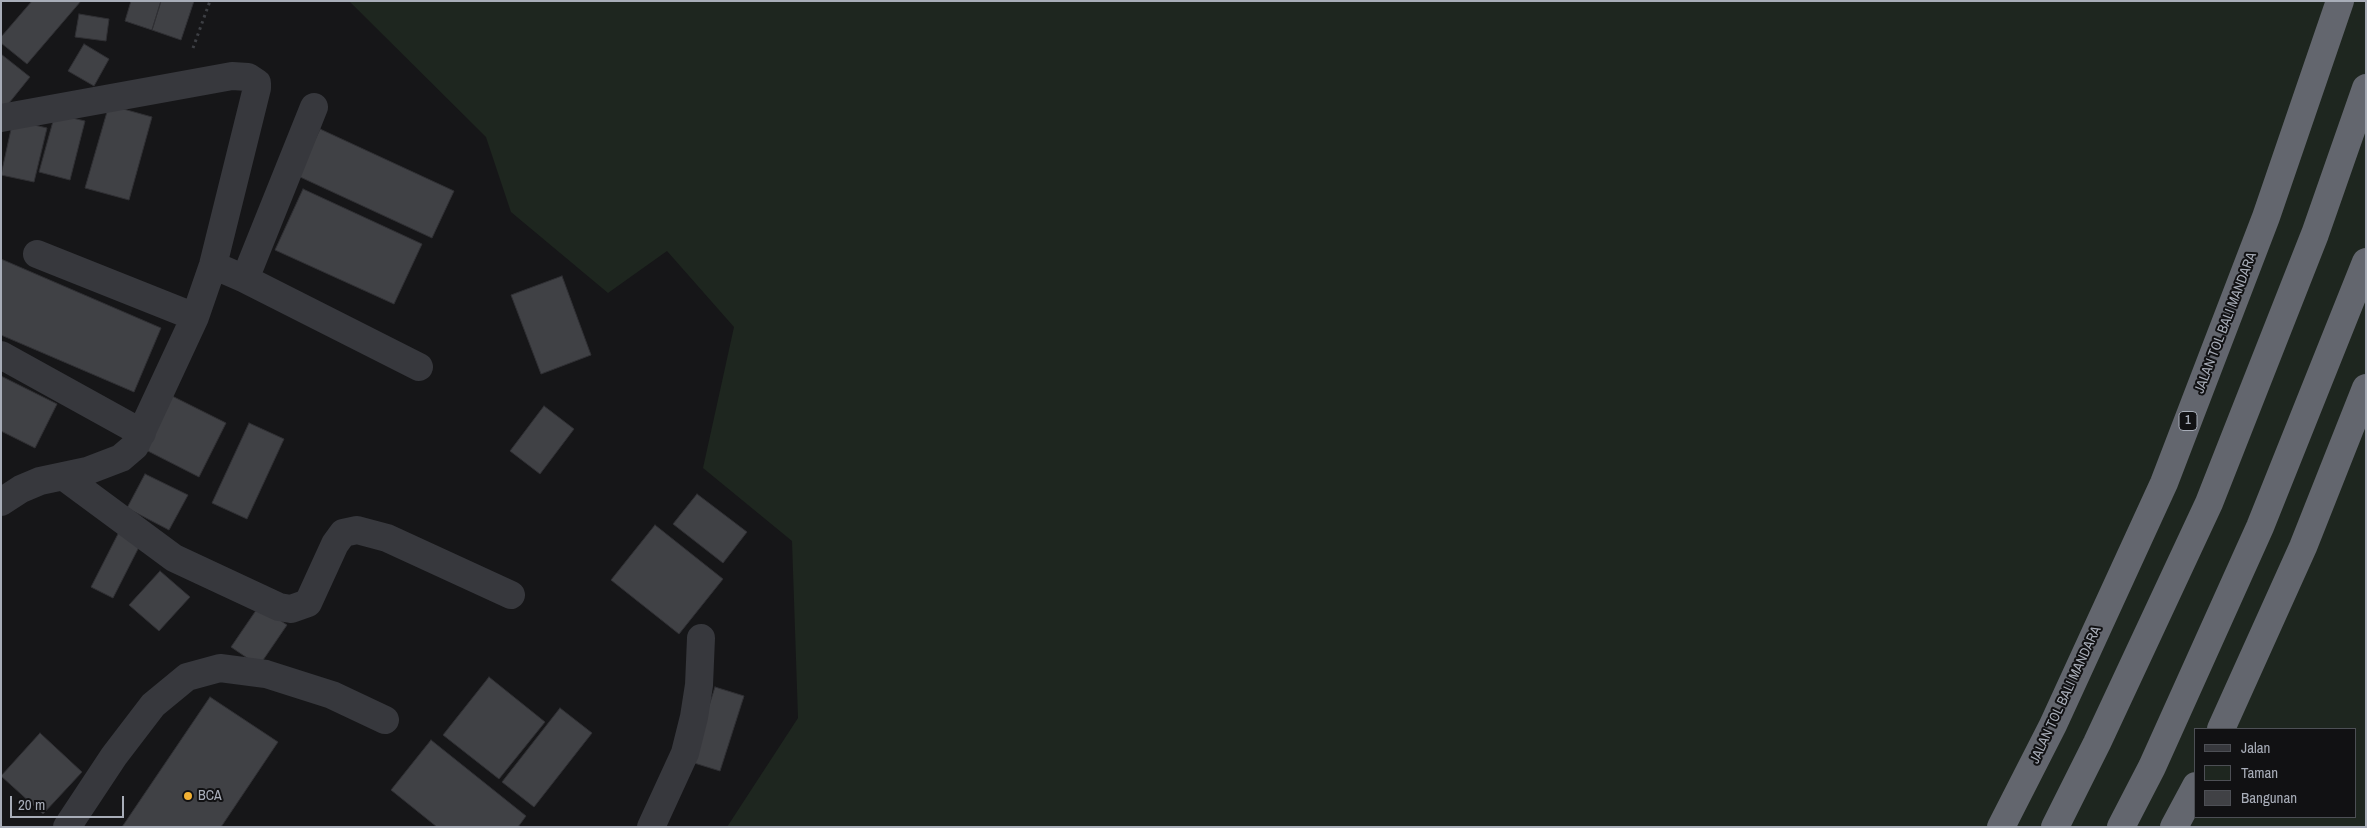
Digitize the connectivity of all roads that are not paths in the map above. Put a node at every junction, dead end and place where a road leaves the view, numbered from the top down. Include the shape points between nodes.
1 (2340, 1) edge
2 (2366, 88) edge
3 (314, 107) dead end
4 (1, 118) edge
5 (37, 254) dead end
6 (2366, 262) edge
7 (213, 265) junction
8 (246, 279) junction
9 (195, 317) junction
10 (1, 355) edge
11 (419, 367) dead end
12 (2366, 388) edge
13 (142, 433) junction
14 (64, 476) junction
15 (1, 502) edge
16 (511, 595) dead end
17 (701, 638) dead end
18 (385, 720) dead end
19 (2221, 728) edge
20 (2194, 790) edge
21 (67, 827) edge
22 (651, 827) edge
23 (2001, 827) edge
24 (2054, 827) edge
25 (2120, 827) edge
26 (2174, 827) edge

1 - 23 highway, JALAN TOL BALI MANDARA / 1 via 2266,217 2164,483 2053,725
2 - 24 highway via 2315,234 2209,504
3 - 8 lane
4 - 7 lane via 232,76 248,77 257,83
5 - 9 lane
6 - 25 highway via 2260,527 2152,767
7 - 8 lane
7 - 9 lane
8 - 11 lane
9 - 13 lane
10 - 13 lane
12 - 19 highway via 2303,546
13 - 14 lane via 135,446 121,458
14 - 15 lane via 40,481
14 - 16 lane via 174,558 278,607 292,609 308,604 335,544 343,533 356,530 387,538
17 - 22 lane via 699,685 685,753
18 - 21 lane via 332,695 266,674 220,668 187,677 154,705 114,756
20 - 26 highway

